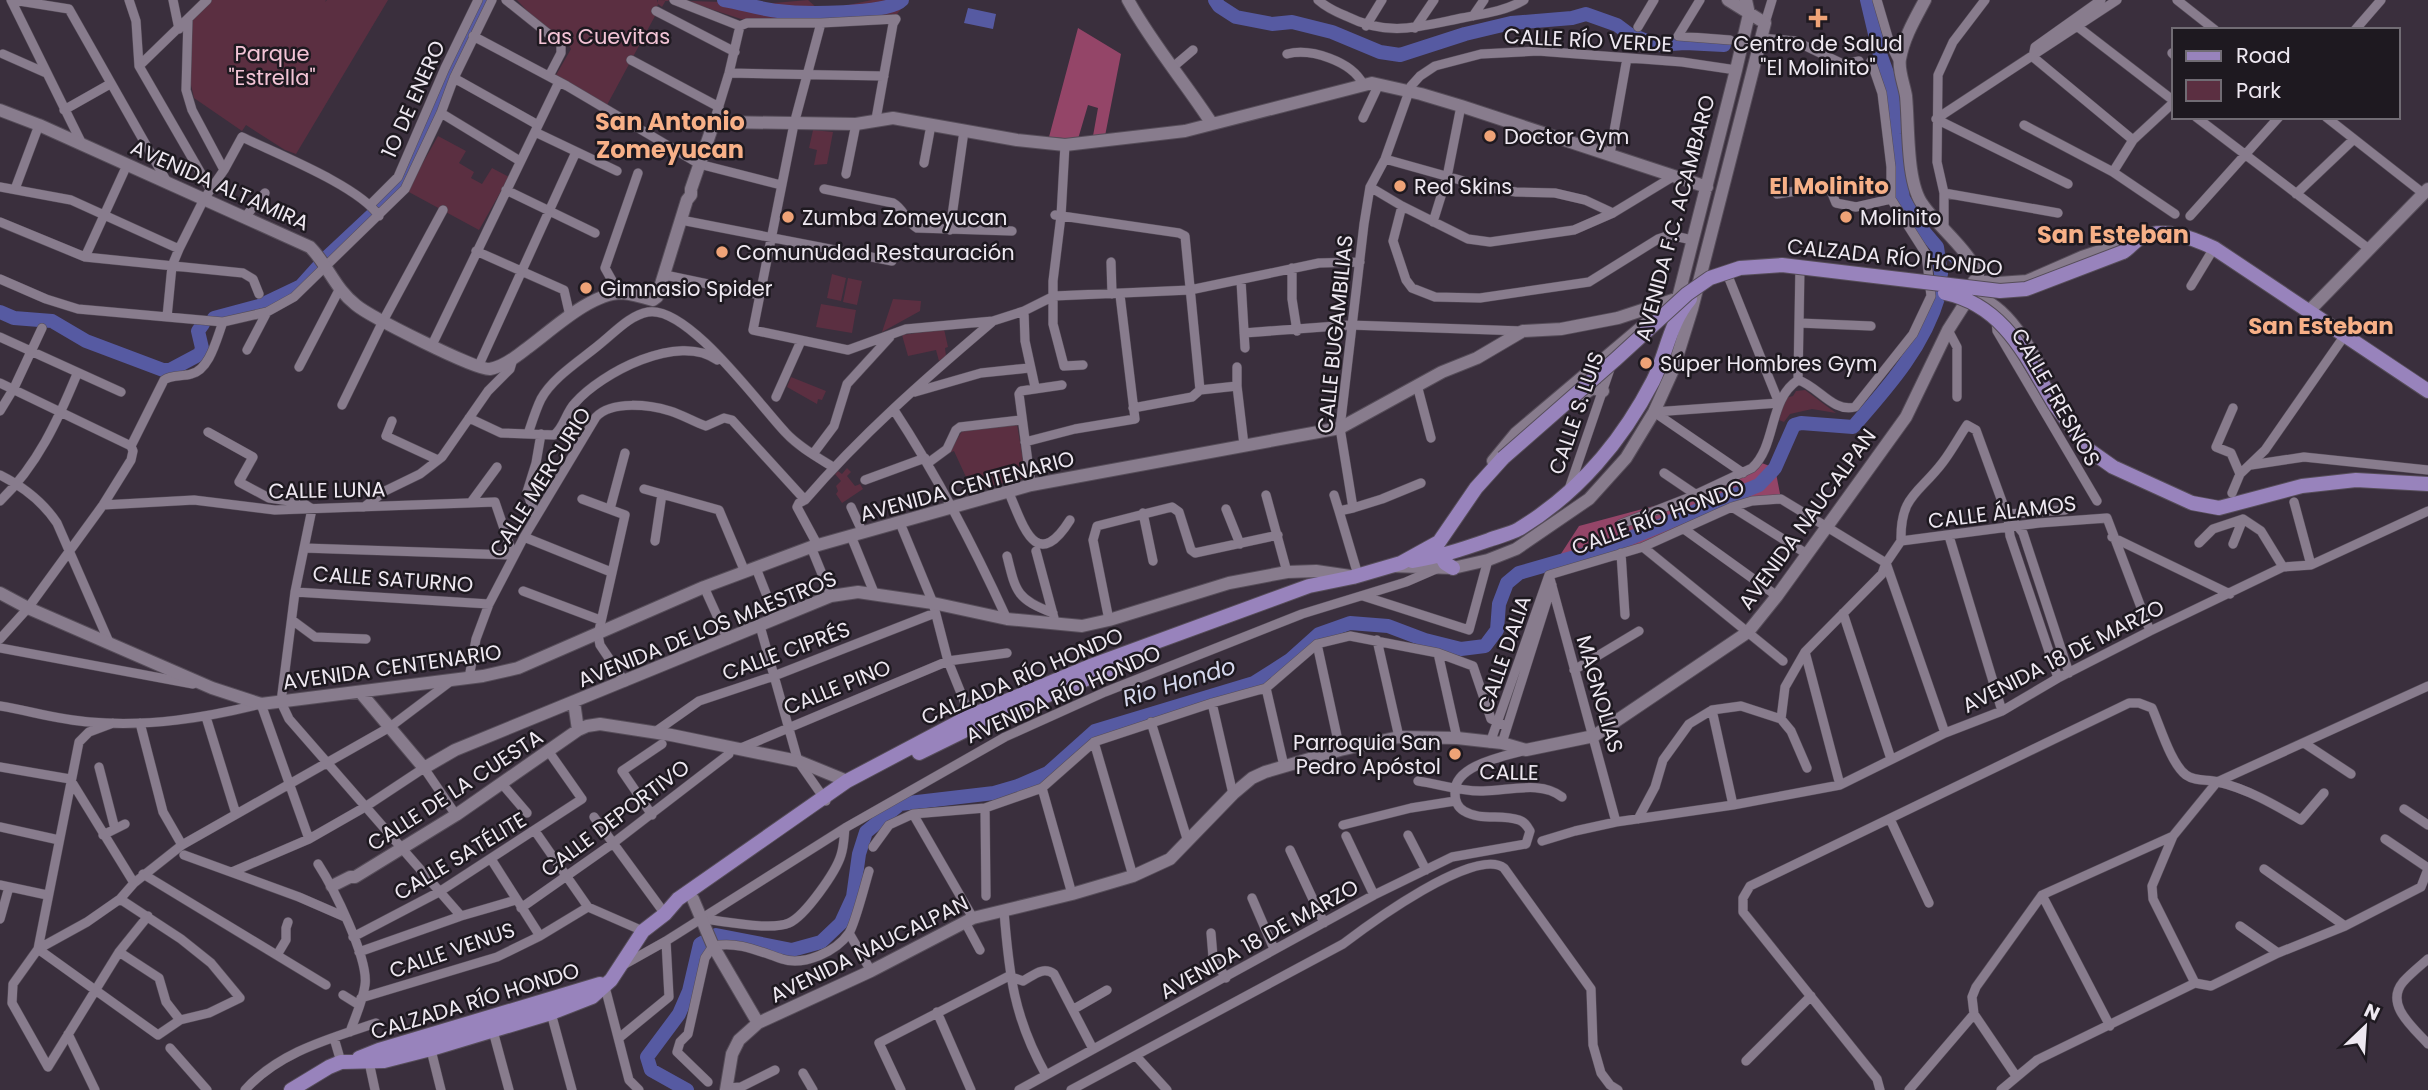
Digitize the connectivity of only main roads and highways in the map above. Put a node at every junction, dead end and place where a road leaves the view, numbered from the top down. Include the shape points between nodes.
1 (1128, 0) edge
2 (1728, 0) edge
3 (1746, 0) edge
4 (1925, 0) edge
5 (1748, 14) junction
6 (0, 110) edge
7 (1212, 124) junction
8 (1707, 187) junction
9 (2426, 191) edge
10 (2138, 239) junction
11 (1976, 268) junction
12 (1800, 269) junction
13 (1965, 280) junction
14 (1930, 281) junction
15 (1979, 282) junction
16 (2004, 283) junction
17 (1702, 286) junction
18 (1969, 297) junction
19 (1678, 298) junction
20 (1997, 307) junction
21 (2309, 311) junction
22 (1573, 383) junction
23 (2428, 391) edge
24 (2088, 450) junction
25 (2428, 484) edge
26 (1476, 488) junction
27 (1568, 491) junction
28 (1439, 556) junction
29 (1394, 564) junction
30 (1453, 568) joint
31 (1356, 576) junction
32 (0, 593) edge
33 (360, 692) junction
34 (575, 702) junction
35 (972, 721) junction
36 (578, 730) junction
37 (847, 781) junction
38 (825, 799) junction
39 (332, 886) road end
40 (693, 900) junction
41 (665, 914) junction
42 (608, 983) junction
43 (758, 1023) junction
44 (429, 1043) junction
45 (346, 1062) junction
46 (726, 1089) edge
47 (290, 1090) edge

1 - 7 main road
2 - 5 main road
3 - 5 main road
4 - 11 main road via 1906,36 1899,62 1916,194
5 - 8 main road, AVENIDA F.C. ACAMBARO
5 - 17 main road, AVENIDA F.C. ACAMBARO via 1765,23 1761,57
6 - 7 main road, AVENIDA ALTAMIRA via 168,183 207,194 245,218 310,247 339,290 358,307 478,367 491,369 513,359 595,301 619,293 653,306 713,125 721,122 856,124 893,118 1065,145
7 - 8 main road via 1363,84 1379,84 1461,106
8 - 19 main road, AVENIDA F.C. ACAMBARO
9 - 21 main road
10 - 16 main road, CALZADA RÍO HONDO via 2027,281
10 - 21 main road via 2155,233 2175,234 2214,248
10 - 26 main road, CALZADA RÍO HONDO, bridge via 2123,252 2026,289 2000,291 1782,265 1740,268 1710,278 1687,293 1503,458
11 - 13 main road
11 - 15 main road
12 - 14 main road, CALZADA RÍO HONDO
12 - 17 main road, CALZADA RÍO HONDO via 1728,276
12 - 17 main road, CALZADA RÍO HONDO via 1775,263 1741,265
13 - 14 main road, CALZADA RÍO HONDO
13 - 15 main road, CALZADA RÍO HONDO
14 - 18 main road, CALZADA RÍO HONDO
15 - 16 main road, CALZADA RÍO HONDO
15 - 18 main road, AVENIDA NAUCALPAN
16 - 20 main road
17 - 18 main road, bridge via 1782,272
17 - 19 main road, CALZADA RÍO HONDO
17 - 27 main road, AVENIDA F.C. ACAMBARO via 1673,325 1655,378 1634,415 1612,447
17 - 30 main road, AVENIDA F.C. ACAMBARO via 1654,412 1626,458 1589,499 1530,541 1488,561
18 - 20 main road, CALZADA RÍO HONDO
18 - 24 main road, bridge via 2014,336
18 - 43 main road, AVENIDA NAUCALPAN via 1906,417 1748,632 1594,736 1526,750 1457,738 1399,737 1284,766 1252,778 1170,859 1133,876 969,920
19 - 22 main road
19 - 27 main road, AVENIDA F.C. ACAMBARO via 1663,351 1638,400
19 - 33 main road, AVENIDA CENTENARIO via 1607,320 1523,331 1340,428 1031,485 815,546 705,587 518,668
20 - 24 main road, CALZADA RÍO HONDO via 2015,325
21 - 23 main road
22 - 26 main road via 1516,433
22 - 26 main road via 1592,379 1603,391 1588,390
24 - 25 main road via 2113,467 2205,507 2219,508 2302,486 2356,480
26 - 28 main road, CALZADA RÍO HONDO
27 - 28 main road, AVENIDA F.C. ACAMBARO via 1517,530
28 - 29 main road, CALZADA RÍO HONDO
28 - 29 main road, AVENIDA F.C. ACAMBARO
28 - 30 main road
29 - 31 main road, CALZADA RÍO HONDO
31 - 34 main road, AVENIDA DE LOS MAESTROS via 1287,572 1218,586 1082,626 1054,619 1007,619 934,608 875,594 831,596
31 - 35 main road, CALZADA RÍO HONDO
32 - 33 main road, AVENIDA CENTENARIO via 212,688 261,704
33 - 34 main road, AVENIDA DE LOS MAESTROS via 424,768 455,750
34 - 36 main road
35 - 37 main road, CALZADA RÍO HONDO
35 - 38 main road, CALZADA RÍO HONDO
36 - 37 main road via 600,724 654,732 798,761
36 - 39 main road, CALLE DE LA CUESTA via 456,815 355,877
37 - 38 main road, CALZADA RÍO HONDO
38 - 40 main road, CALZADA RÍO HONDO
38 - 41 main road, CALZADA RÍO HONDO via 678,899
40 - 41 main road, CALZADA RÍO HONDO
40 - 43 main road
41 - 42 main road, CALZADA RÍO HONDO via 643,930
42 - 44 main road, CALZADA RÍO HONDO
42 - 44 main road, CALZADA RÍO HONDO via 592,997 551,1013 493,1031
43 - 46 main road, AVENIDA NAUCALPAN via 739,1040 732,1054
44 - 45 main road, CALZADA RÍO HONDO via 379,1050
44 - 45 main road, CALZADA RÍO HONDO via 384,1061
45 - 47 main road, CALZADA RÍO HONDO

